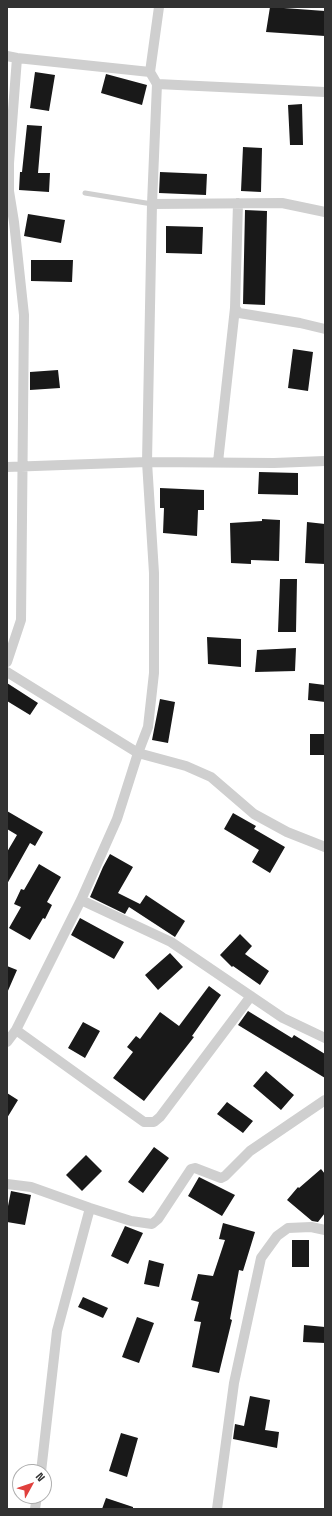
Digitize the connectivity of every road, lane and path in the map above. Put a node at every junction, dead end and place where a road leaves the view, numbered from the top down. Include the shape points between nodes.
1 (159, 7) edge
2 (12, 57) edge
3 (150, 72) junction
4 (157, 84) junction
5 (325, 92) edge
6 (85, 193) dead end
7 (238, 203) junction
8 (152, 204) junction
9 (325, 212) edge
10 (235, 308) junction
11 (325, 329) edge
12 (325, 461) edge
13 (147, 462) junction
14 (218, 462) junction
15 (7, 467) edge
16 (22, 468) junction
17 (7, 662) edge
18 (7, 672) edge
19 (138, 753) junction
20 (325, 847) edge
21 (81, 900) junction
22 (251, 996) junction
23 (16, 1030) junction
24 (325, 1038) edge
25 (7, 1042) edge
26 (325, 1100) edge
27 (7, 1184) edge
28 (90, 1208) junction
29 (325, 1230) edge
30 (42, 1464) edge
31 (217, 1509) edge

1 - 3 street
2 - 3 street
2 - 16 street via 9,184 24,315
3 - 4 street
4 - 5 street
4 - 8 street
6 - 8 lane
7 - 8 street
7 - 9 street via 282,203
7 - 10 street
8 - 13 street
10 - 11 street via 239,313
10 - 14 street
12 - 14 street
13 - 14 street
13 - 16 street
13 - 19 street via 154,573 154,673 148,727
15 - 16 street
16 - 17 street via 21,620
18 - 19 street
19 - 20 street via 186,766 211,777 254,814 287,832
19 - 21 street via 117,819
21 - 22 street via 171,942
21 - 23 street
22 - 23 street via 160,1118 154,1122 144,1122
22 - 24 street via 283,1018
23 - 25 street
26 - 28 street via 250,1151 222,1178 195,1168 191,1169 158,1219 152,1224 131,1221
27 - 28 street via 31,1187
28 - 30 street via 57,1331
29 - 31 street via 312,1227 288,1228 277,1236 261,1258 234,1383

